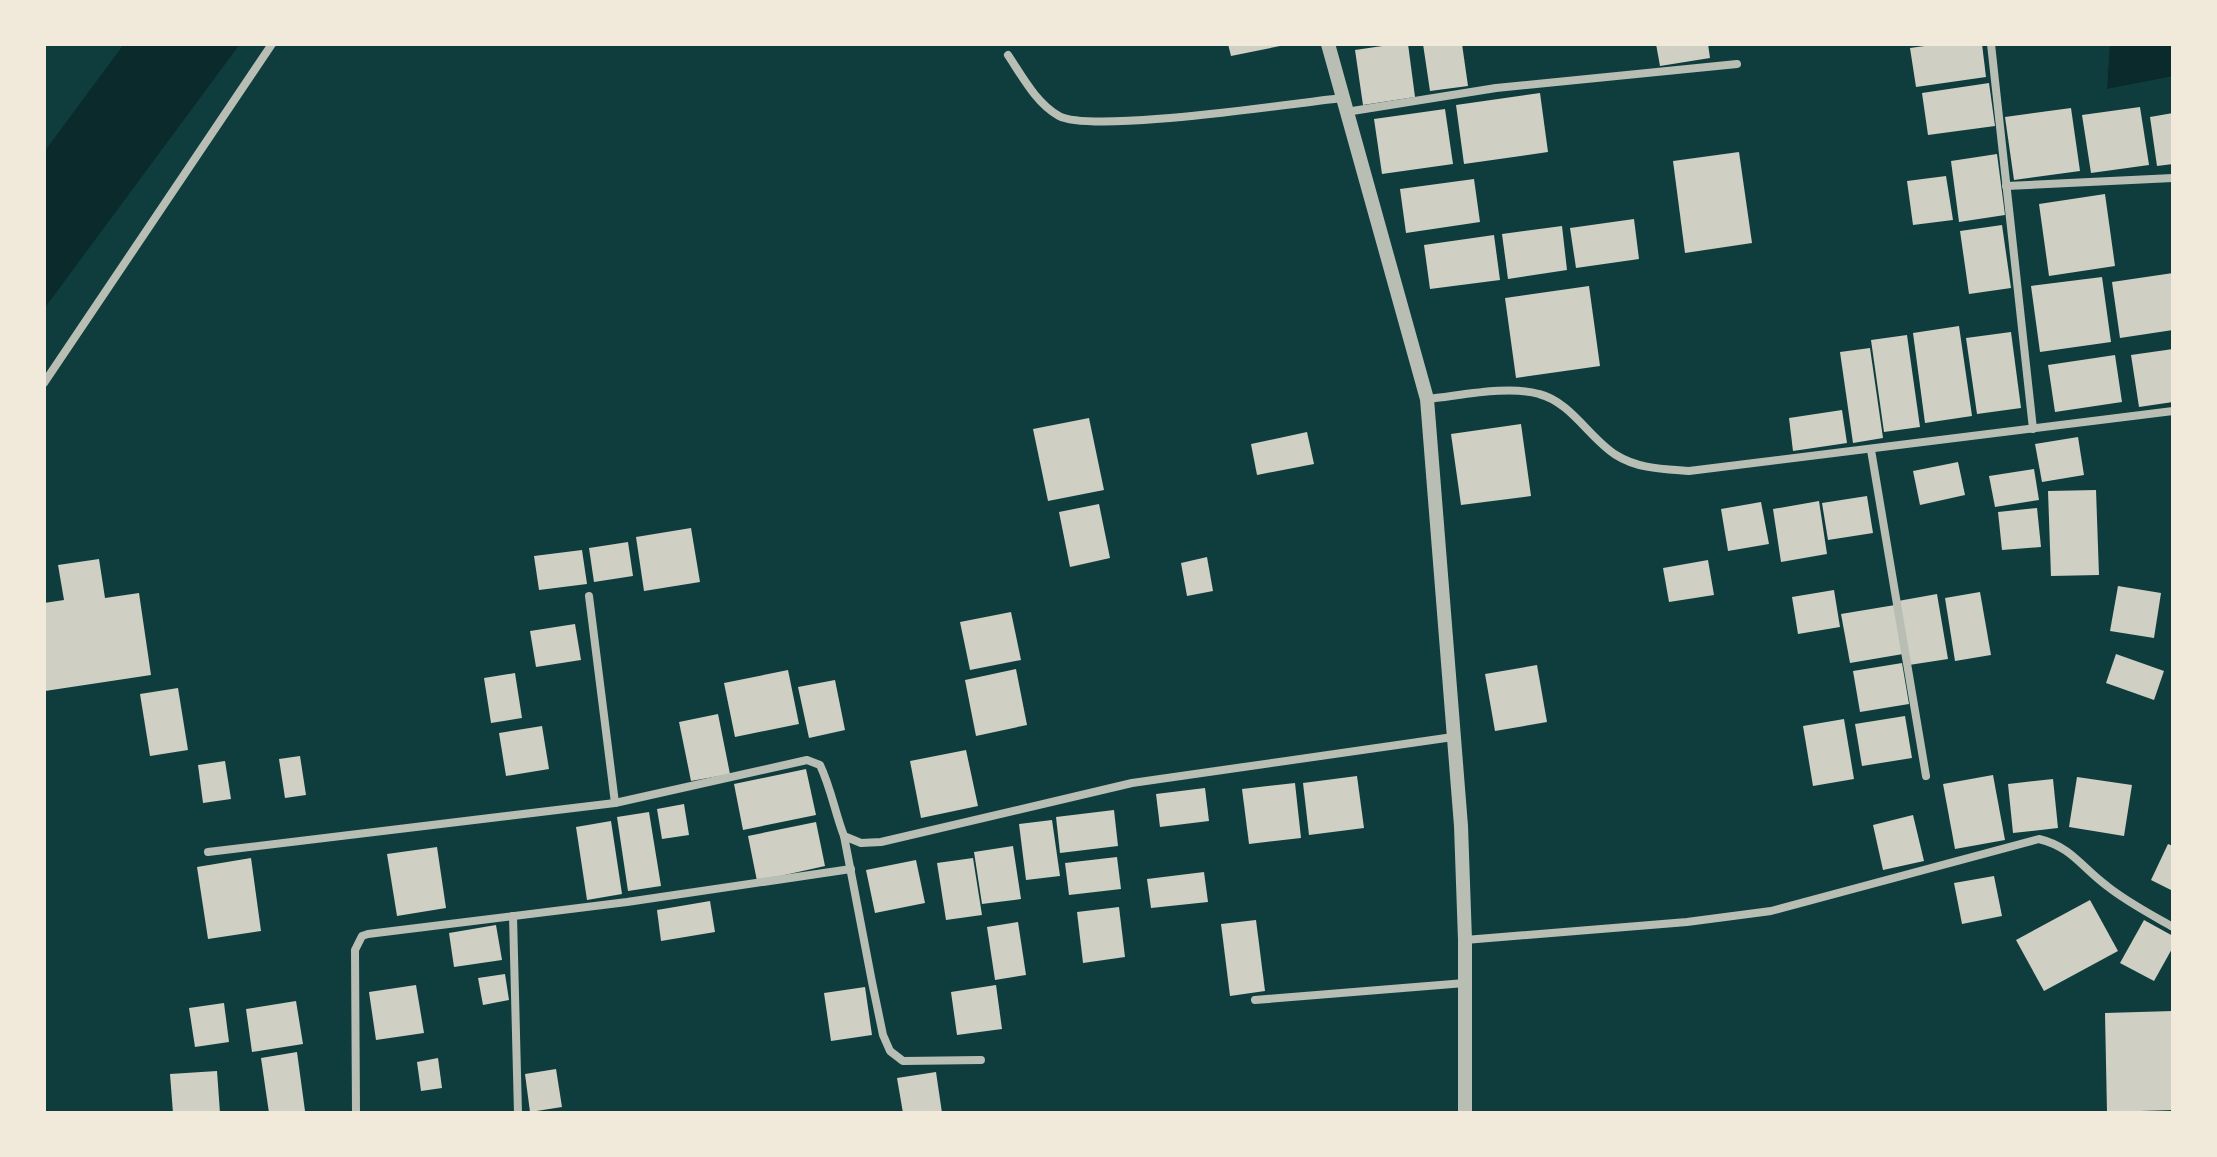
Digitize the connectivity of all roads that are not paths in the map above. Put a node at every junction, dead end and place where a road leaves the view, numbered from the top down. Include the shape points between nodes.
1 (272, 44) edge
2 (1328, 44) edge
3 (1991, 44) edge
4 (1008, 55) dead end
5 (1737, 64) dead end
6 (1344, 105) junction
7 (2173, 178) edge
8 (2006, 186) junction
9 (44, 383) edge
10 (1427, 399) junction
11 (2173, 411) edge
12 (2033, 429) junction
13 (1871, 450) junction
14 (589, 596) dead end
15 (1453, 737) junction
16 (1926, 776) dead end
17 (615, 803) junction
18 (844, 836) junction
19 (208, 852) dead end
20 (851, 869) junction
21 (513, 916) junction
22 (2173, 927) edge
23 (1465, 940) junction
24 (1465, 983) junction
25 (1255, 1000) dead end
26 (981, 1060) dead end
27 (356, 1113) edge
28 (518, 1113) edge
29 (1465, 1113) edge

1 - 9 street
2 - 6 street
3 - 8 street
4 - 6 street via 1048,109 1062,118 1157,118
5 - 6 street
6 - 10 street
7 - 8 street
8 - 12 street
10 - 13 street via 1516,391 1540,394 1616,455 1641,466 1689,471
10 - 15 street
11 - 12 street
12 - 13 street
13 - 16 street
14 - 17 street
15 - 18 street via 1132,783 881,842 861,843
15 - 23 street
17 - 18 street via 807,760 820,765
17 - 19 street
18 - 20 street
20 - 21 street
20 - 26 street via 890,1051 903,1061
21 - 27 street via 362,936 355,950
21 - 28 street
22 - 23 street via 2104,885 2056,843 2039,839 1771,911
23 - 24 street
24 - 25 street
24 - 29 street

